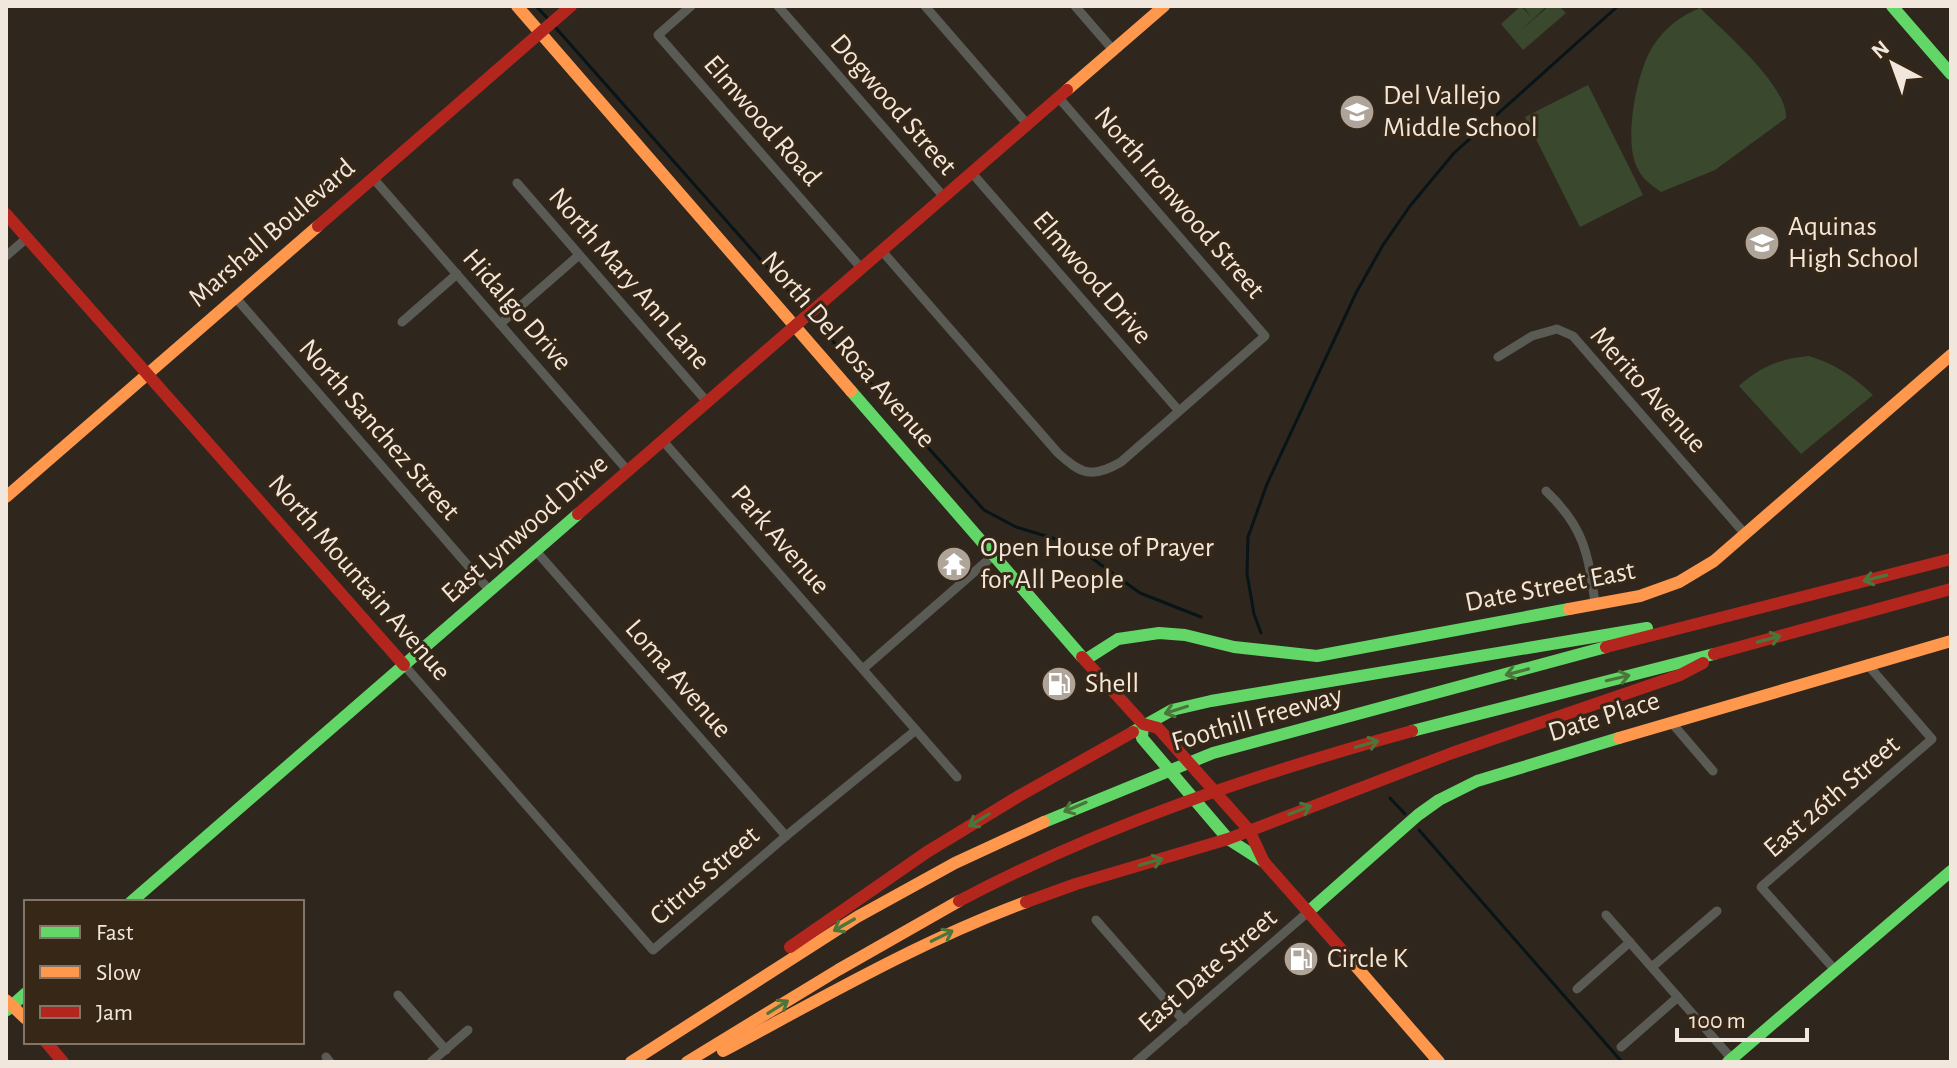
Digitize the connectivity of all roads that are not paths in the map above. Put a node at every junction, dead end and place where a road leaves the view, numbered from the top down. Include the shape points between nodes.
1 (517, 6) edge
2 (571, 6) edge
3 (691, 6) edge
4 (778, 6) edge
5 (925, 6) edge
6 (1075, 6) edge
7 (1164, 6) edge
8 (1892, 6) edge
9 (548, 26) junction
10 (1114, 51) junction
11 (1951, 74) edge
12 (1059, 98) junction
13 (1028, 125) junction
14 (972, 173) junction
15 (373, 178) junction
16 (517, 183) dead end
17 (944, 197) junction
18 (6, 214) edge
19 (27, 238) junction
20 (882, 251) junction
21 (579, 255) junction
22 (6, 256) edge
23 (862, 269) junction
24 (457, 274) junction
25 (235, 297) junction
26 (402, 322) dead end
27 (500, 324) junction
28 (796, 326) junction
29 (1951, 355) edge
30 (1498, 357) dead end
31 (147, 374) junction
32 (708, 403) junction
33 (1179, 411) junction
34 (663, 441) junction
35 (628, 471) junction
36 (1546, 491) dead end
37 (6, 497) edge
38 (1745, 534) junction
39 (536, 551) junction
40 (995, 554) junction
41 (1951, 559) edge
42 (1951, 589) edge
43 (490, 591) junction
44 (1595, 603) junction
45 (1673, 629) junction
46 (1951, 641) edge
47 (1724, 651) junction
48 (1085, 660) junction
49 (1867, 664) junction
50 (404, 665) junction
51 (864, 668) junction
52 (1671, 722) junction
53 (1143, 724) junction
54 (916, 730) junction
55 (1713, 771) dead end
56 (957, 777) dead end
57 (1249, 830) junction
58 (786, 836) junction
59 (1228, 839) junction
60 (1264, 862) junction
61 (1951, 871) edge
62 (133, 900) edge
63 (1717, 911) dead end
64 (1308, 912) junction
65 (1606, 915) dead end
66 (1096, 920) dead end
67 (1630, 942) junction
68 (653, 950) joint
69 (1652, 967) junction
70 (1835, 970) junction
71 (1577, 989) dead end
72 (398, 995) dead end
73 (1678, 997) junction
74 (1184, 1021) junction
75 (468, 1030) dead end
76 (676, 1035) junction
77 (48, 1044) edge
78 (1621, 1047) dead end
79 (446, 1050) junction
80 (1730, 1060) edge
81 (63, 1062) edge
82 (431, 1062) edge
83 (631, 1062) edge
84 (687, 1062) edge
85 (699, 1062) edge
86 (1136, 1062) edge
87 (1439, 1062) edge

1 - 9 main road, North Del Rosa Avenue
2 - 9 main road, Marshall Boulevard
3 - 23 street, Elmwood Road via 658,35
4 - 17 street, Dogwood Street
5 - 13 street
6 - 10 street
7 - 10 main road, East Lynwood Drive
8 - 11 main road
9 - 15 main road, Marshall Boulevard
9 - 28 main road, North Del Rosa Avenue
10 - 12 main road, East Lynwood Drive
12 - 13 main road, East Lynwood Drive
12 - 33 street, North Ironwood Street via 1265,336
13 - 14 main road, East Lynwood Drive
14 - 17 main road, East Lynwood Drive
14 - 33 street, Elmwood Drive
15 - 24 street, Hidalgo Drive
15 - 25 main road, Marshall Boulevard
16 - 21 street, North Mary Ann Lane
17 - 20 main road, East Lynwood Drive
18 - 19 main road, North Mountain Avenue
19 - 22 street
19 - 31 main road, North Mountain Avenue
20 - 23 main road, East Lynwood Drive
20 - 33 street via 1058,453 1081,471 1106,471 1121,462
21 - 27 street
21 - 32 street, North Mary Ann Lane
23 - 28 main road, East Lynwood Drive
24 - 26 street
24 - 27 street, Hidalgo Drive
25 - 31 main road, Marshall Boulevard
25 - 43 street, North Sanchez Street
27 - 35 street, Hidalgo Drive
28 - 32 main road, East Lynwood Drive
28 - 40 main road, North Del Rosa Avenue
29 - 38 main road, Date Street East
30 - 38 street, Merito Avenue via 1532,336 1557,329 1573,336
31 - 37 main road, Marshall Boulevard
31 - 50 main road, North Mountain Avenue
32 - 34 main road, East Lynwood Drive
34 - 35 main road, East Lynwood Drive
34 - 51 street, Park Avenue
35 - 39 main road, East Lynwood Drive
36 - 44 street via 1583,538
38 - 44 main road, Date Street East via 1679,582 1640,596
39 - 43 main road, East Lynwood Drive
39 - 58 street, Loma Avenue
40 - 48 main road, North Del Rosa Avenue
40 - 51 street
41 -> 45 main road, Foothill Freeway
47 -> 42 main road, Foothill Freeway
43 - 50 main road, East Lynwood Drive
44 - 48 main road, Date Street East via 1317,656 1159,633 1118,639
45 -> 53 main road via 1643,628 1211,701
45 -> 76 main road, Foothill Freeway via 1213,753 1147,777 921,880 809,945
46 - 49 main road, Date Place
57 -> 47 main road via 1680,675
84 -> 47 main road, Foothill Freeway via 938,910 1085,840 1238,783 1486,709
48 - 53 main road, North Del Rosa Avenue
49 - 52 main road, Date Place
49 - 70 street, East 26th Street via 1932,739 1761,887
50 - 62 main road, East Lynwood Drive
50 - 68 street, North Mountain Avenue
51 - 54 street, Park Avenue
52 - 55 street
52 - 64 main road, Date Place via 1455,791 1418,815
53 - 57 main road, North Del Rosa Avenue via 1158,728
53 - 59 main road, North Del Rosa Avenue via 1142,738
53 -> 76 main road via 927,852 814,928
54 - 56 street, Park Avenue
54 - 58 street, Citrus Street
57 - 59 main road
57 - 60 main road, North Del Rosa Avenue
58 - 68 street, Citrus Street
59 - 60 main road, North Del Rosa Avenue
85 -> 59 main road via 963,926 1076,884
60 - 64 main road, North Del Rosa Avenue
61 - 70 main road
63 - 69 street
64 - 74 street, East Date Street
64 - 87 main road, North Del Rosa Avenue
65 - 67 street
66 - 74 street
67 - 69 street
67 - 71 street
69 - 73 street
70 - 80 main road
72 - 79 street
73 - 78 street
73 - 80 street
74 - 86 street, East Date Street
75 - 79 street
76 - 83 main road, Foothill Freeway
77 - 81 main road
79 - 82 street

